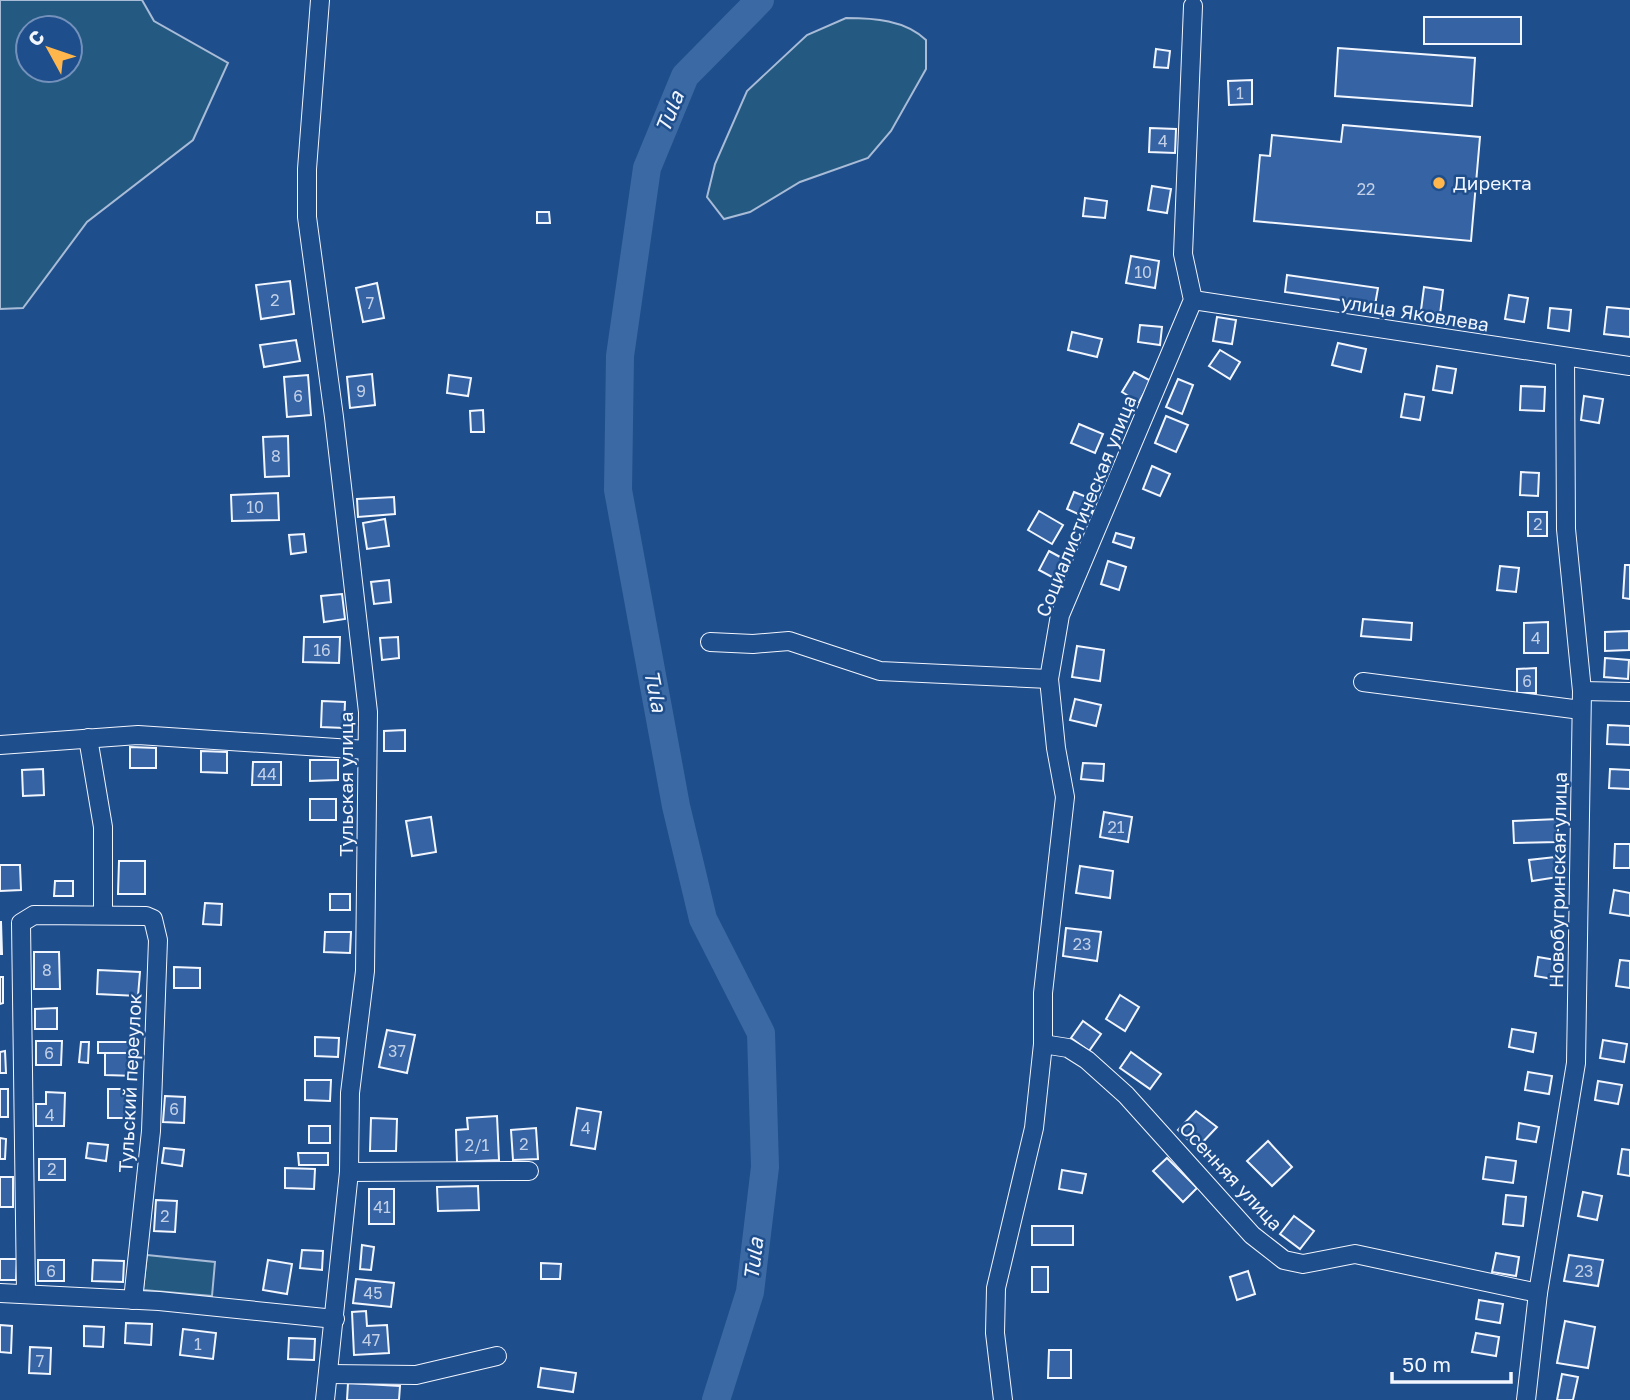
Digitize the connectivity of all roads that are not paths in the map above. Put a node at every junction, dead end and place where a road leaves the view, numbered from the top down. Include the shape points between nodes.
1 (320, 0) edge
2 (1193, 6) dead end
3 (1193, 300) junction
4 (1565, 357) junction
5 (1630, 366) edge
6 (710, 642) dead end
7 (1049, 680) junction
8 (1363, 682) dead end
9 (1582, 691) junction
10 (1630, 692) edge
11 (1581, 710) junction
12 (88, 738) junction
13 (0, 745) edge
14 (367, 750) junction
15 (103, 914) junction
16 (1043, 1044) junction
17 (529, 1171) dead end
18 (349, 1172) junction
19 (0, 1293) edge
20 (26, 1293) junction
21 (1538, 1293) junction
22 (133, 1300) junction
23 (335, 1319) junction
24 (497, 1356) dead end
25 (329, 1374) junction
26 (325, 1400) edge
27 (1003, 1400) edge
28 (1525, 1400) edge

1 - 14 street, Тульская улица via 307,217 368,712
2 - 3 street via 1183,254
3 - 4 street, улица Яковлева
3 - 7 street, Социалистическая улица via 1060,615
4 - 5 street, улица Яковлева
4 - 9 street, Новобугринская улица via 1566,529
6 - 7 street via 789,641 880,671
7 - 16 street, Социалистическая улица via 1065,797 1043,993
8 - 11 street
9 - 10 street
9 - 11 street, Новобугринская улица
11 - 21 street, Новобугринская улица via 1576,1063
12 - 13 street
12 - 14 street via 138,735
12 - 15 street via 103,827
14 - 18 street, Тульская улица via 365,971 350,1093
15 - 20 street via 34,915 21,923
15 - 22 street, Тульский переулок via 153,919 158,940 151,1130
16 - 21 street, Осенняя улица via 1068,1048 1087,1060 1126,1095 1252,1235 1284,1260 1303,1264 1355,1254
16 - 27 street, Социалистическая улица via 1034,1128 996,1288 995,1333
17 - 18 street
18 - 23 street, Тульская улица
19 - 20 street
20 - 22 street
21 - 28 street, Новобугринская улица
22 - 23 street
23 - 25 street, Тульская улица
24 - 25 street via 416,1375
25 - 26 street, Тульская улица

